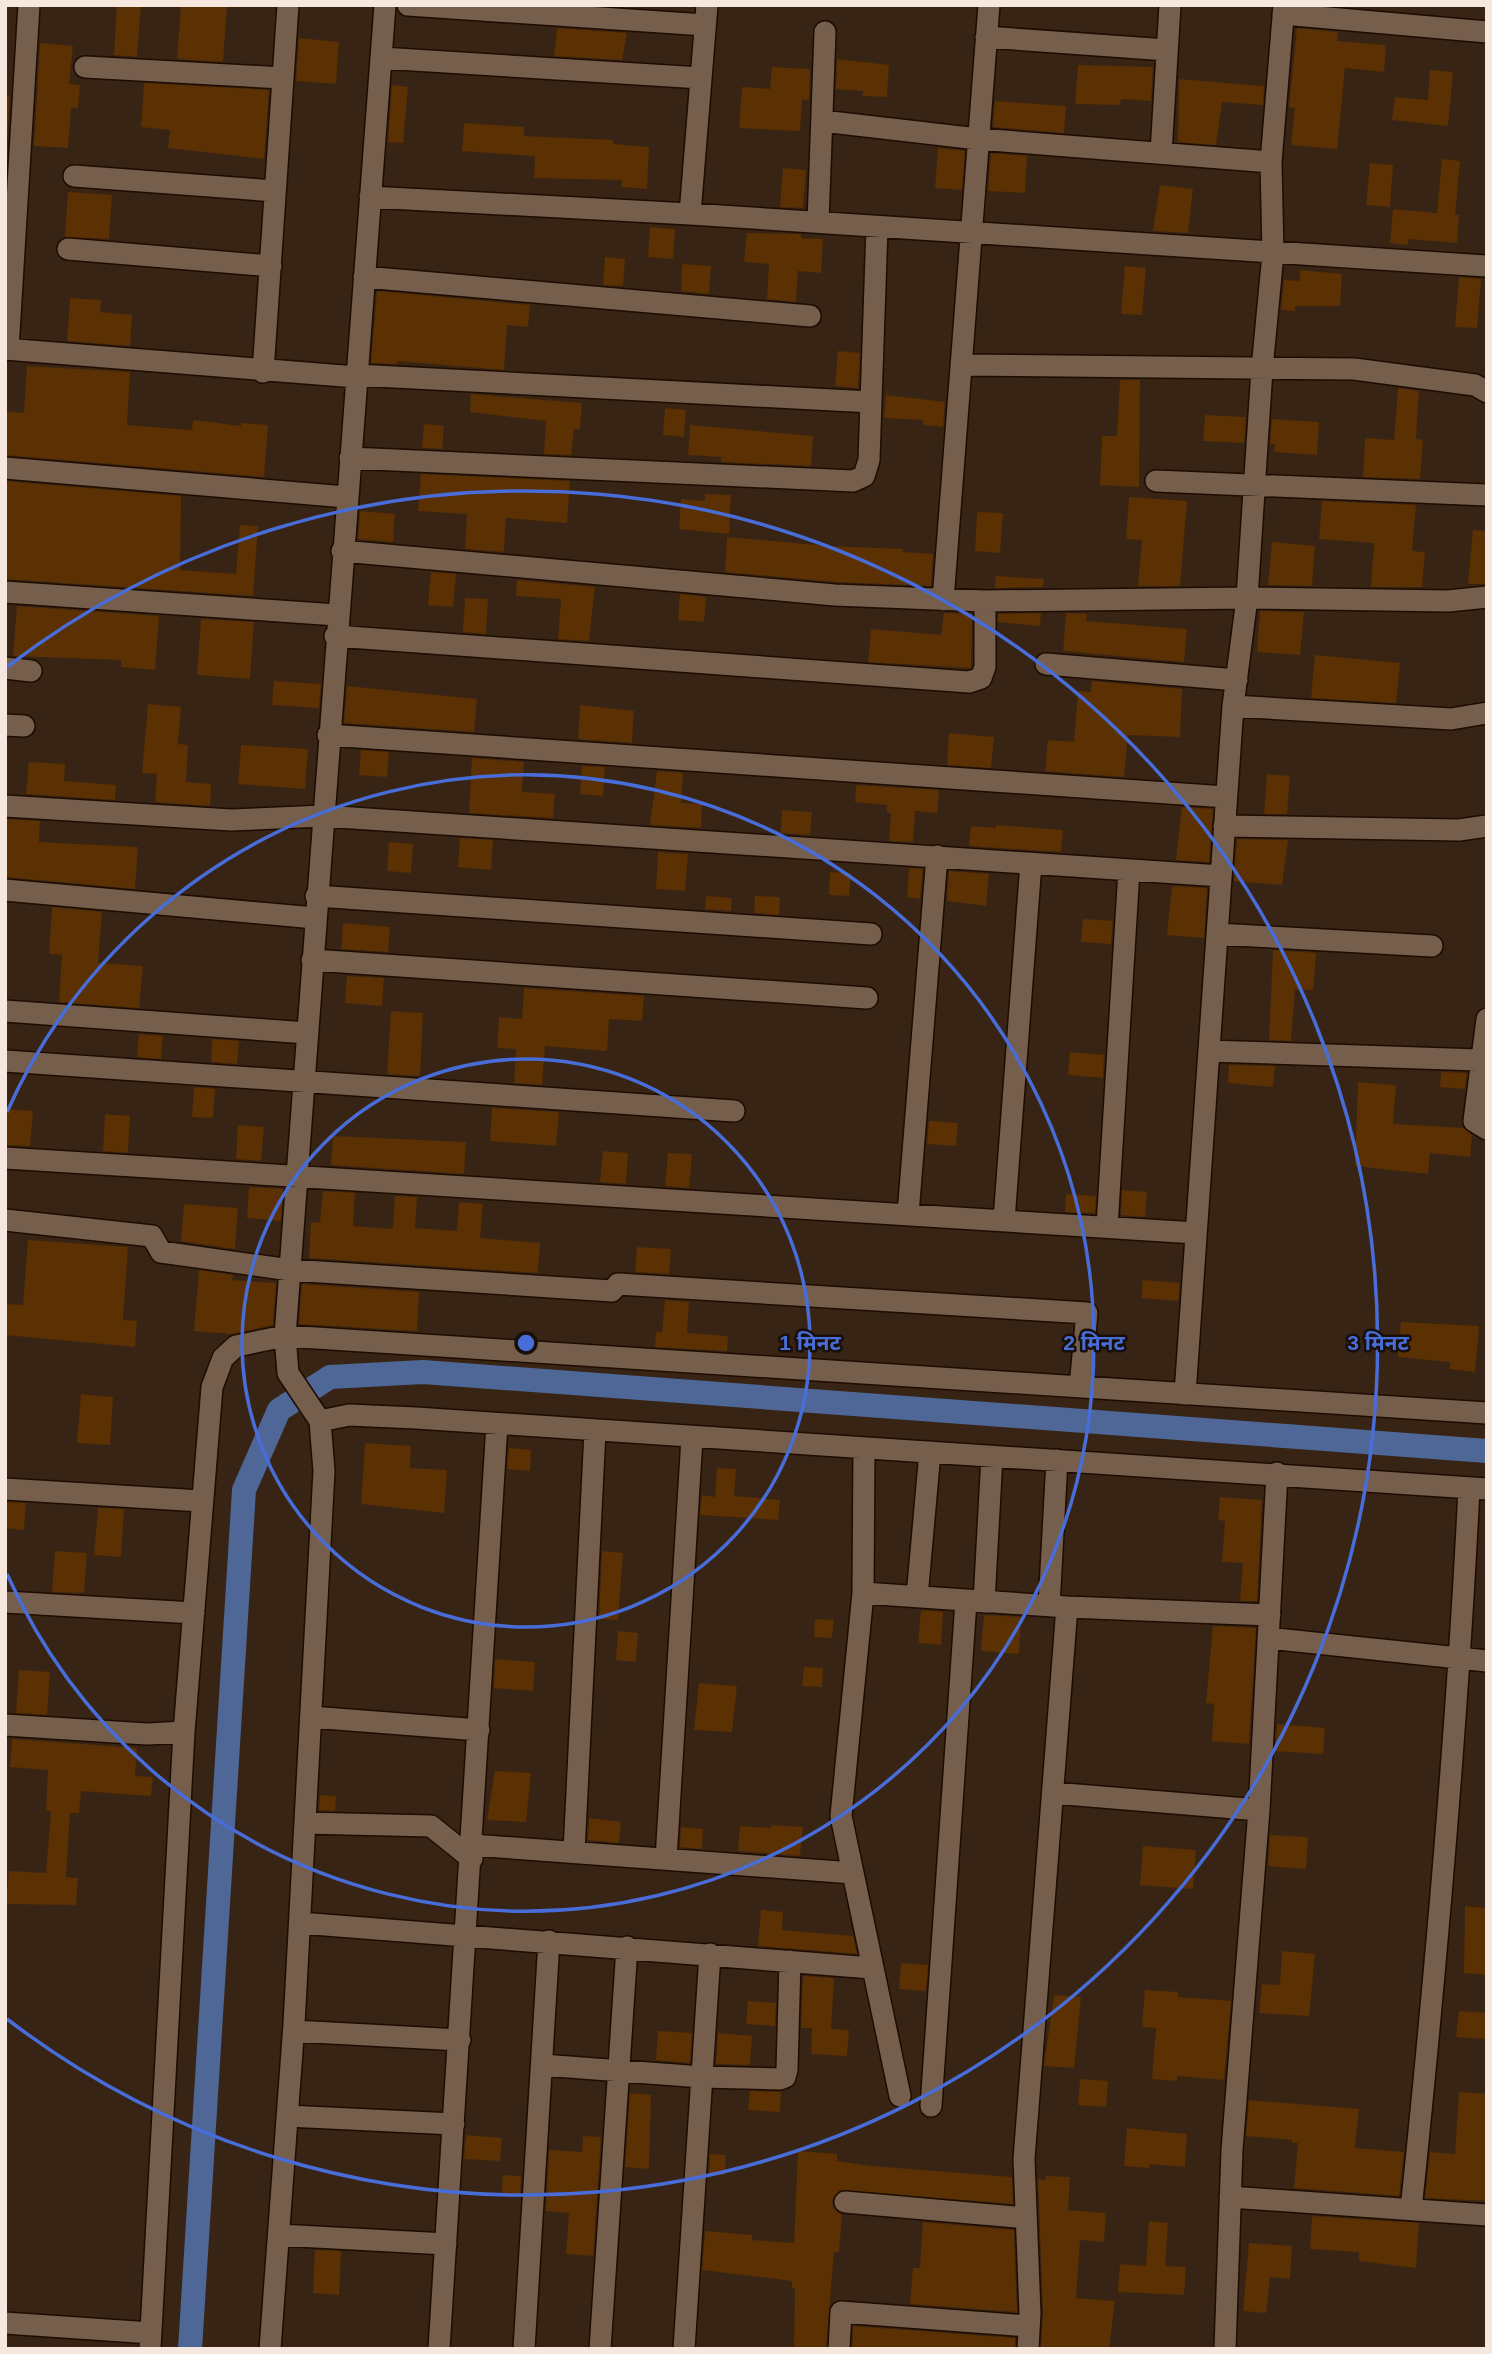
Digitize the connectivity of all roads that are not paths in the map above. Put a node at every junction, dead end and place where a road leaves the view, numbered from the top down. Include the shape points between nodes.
1 (29, 5) edge
2 (288, 5) edge
3 (385, 5) edge
4 (408, 5) edge
5 (989, 5) edge
6 (1170, 5) edge
7 (1284, 10) edge
8 (706, 15) edge
9 (825, 32) dead end
10 (1487, 32) edge
11 (986, 37) junction
12 (1167, 50) junction
13 (381, 58) junction
14 (85, 67) dead end
15 (283, 78) junction
16 (701, 78) junction
17 (822, 121) junction
18 (978, 139) junction
19 (1161, 153) junction
20 (1271, 162) junction
21 (74, 176) dead end
22 (275, 191) junction
23 (370, 197) junction
24 (690, 214) junction
25 (818, 222) junction
26 (877, 227) junction
27 (971, 234) junction
28 (68, 249) dead end
29 (1273, 254) junction
30 (271, 265) junction
31 (1486, 266) edge
32 (364, 277) junction
33 (810, 316) dead end
34 (7, 349) edge
35 (961, 365) junction
36 (1262, 369) junction
37 (264, 372) junction
38 (356, 376) junction
39 (1487, 392) edge
40 (871, 402) junction
41 (349, 458) junction
42 (5, 468) edge
43 (1156, 481) dead end
44 (1256, 484) junction
45 (1487, 495) edge
46 (346, 497) junction
47 (342, 551) junction
48 (5, 592) edge
49 (1487, 597) edge
50 (1247, 598) junction
51 (943, 600) junction
52 (985, 601) junction
53 (336, 626) junction
54 (1046, 664) dead end
55 (5, 668) edge
56 (31, 671) dead end
57 (1237, 680) junction
58 (1233, 706) junction
59 (1487, 713) edge
60 (328, 735) junction
61 (1226, 797) junction
62 (5, 806) edge
63 (323, 816) junction
64 (1224, 826) junction
65 (1487, 827) edge
66 (937, 856) junction
67 (1031, 863) junction
68 (1129, 870) junction
69 (1221, 876) junction
70 (5, 890) edge
71 (316, 896) junction
72 (315, 918) junction
73 (871, 934) dead end
74 (1217, 934) junction
75 (1432, 946) dead end
76 (312, 960) junction
77 (867, 998) dead end
78 (5, 1011) edge
79 (1487, 1019) edge
80 (307, 1033) junction
81 (1209, 1051) junction
82 (1479, 1060) junction
83 (5, 1062) edge
84 (303, 1082) junction
85 (734, 1111) dead end
86 (1487, 1129) edge
87 (5, 1158) edge
88 (296, 1176) junction
89 (908, 1214) junction
90 (5, 1220) edge
91 (1004, 1220) junction
92 (1107, 1227) junction
93 (1196, 1233) junction
94 (290, 1270) junction
95 (285, 1336) junction
96 (1080, 1387) junction
97 (1185, 1394) junction
98 (1487, 1413) edge
99 (317, 1416) junction
100 (497, 1424) junction
101 (595, 1431) junction
102 (692, 1438) junction
103 (864, 1448) junction
104 (930, 1452) junction
105 (992, 1456) junction
106 (1057, 1460) junction
107 (1277, 1473) junction
108 (5, 1489) edge
109 (1478, 1489) edge
110 (201, 1502) junction
111 (863, 1593) junction
112 (917, 1597) junction
113 (5, 1602) edge
114 (975, 1602) junction
115 (1058, 1607) junction
116 (194, 1613) junction
117 (1270, 1615) junction
118 (1268, 1638) junction
119 (1461, 1659) junction
120 (1487, 1661) edge
121 (311, 1717) junction
122 (5, 1725) edge
123 (479, 1730) junction
124 (184, 1732) junction
125 (1053, 1793) junction
126 (1259, 1810) junction
127 (305, 1823) junction
128 (472, 1852) junction
129 (574, 1852) junction
130 (666, 1859) junction
131 (853, 1873) junction
132 (300, 1923) junction
133 (467, 1934) junction
134 (549, 1941) junction
135 (626, 1947) junction
136 (710, 1954) junction
137 (790, 1961) junction
138 (872, 1968) junction
139 (294, 2031) junction
140 (460, 2040) junction
141 (542, 2065) junction
142 (618, 2072) junction
143 (702, 2077) junction
144 (900, 2096) dead end
145 (931, 2106) dead end
146 (287, 2116) junction
147 (454, 2124) junction
148 (1230, 2197) junction
149 (845, 2202) dead end
150 (1411, 2210) junction
151 (1487, 2215) edge
152 (1026, 2218) junction
153 (279, 2235) junction
154 (446, 2244) junction
155 (5, 2323) edge
156 (1029, 2326) junction
157 (151, 2341) edge
158 (270, 2349) edge
159 (439, 2349) edge
160 (524, 2349) edge
161 (600, 2349) edge
162 (684, 2349) edge
163 (839, 2349) edge
164 (1028, 2349) edge
165 (1225, 2349) edge

1 - 34 street
2 - 15 street
3 - 13 street
4 - 8 street
5 - 11 street
6 - 12 street
7 - 10 street
7 - 20 street
8 - 16 street
9 - 17 street
11 - 12 street
11 - 18 street
12 - 19 street
13 - 16 street
13 - 23 street
14 - 15 street
15 - 22 street
16 - 24 street
17 - 18 street
17 - 25 street
18 - 19 street
18 - 27 street
19 - 20 street
20 - 29 street
21 - 22 street
22 - 30 street
23 - 24 street
23 - 32 street
24 - 25 street
25 - 26 street
26 - 27 street
26 - 40 street
27 - 29 street
27 - 35 street
28 - 30 street
29 - 31 street
29 - 36 street
30 - 37 street
32 - 33 street
32 - 38 street
34 - 37 street
35 - 36 street
35 - 51 street
36 - 39 street via 1354,369 1475,385
36 - 44 street
37 - 38 street
38 - 40 street
38 - 41 street
40 - 41 street via 869,460 864,476 853,481
41 - 46 street
42 - 46 street
43 - 44 street
44 - 45 street
44 - 50 street
46 - 47 street
47 - 51 street via 835,595
47 - 53 street
48 - 53 street
49 - 50 street via 1448,601
50 - 52 street
50 - 57 street
51 - 52 street
52 - 53 street via 985,667 981,678 969,682
53 - 60 street
54 - 57 street
55 - 56 street
57 - 58 street
58 - 59 street via 1451,719
58 - 61 street
60 - 61 street
60 - 63 street
61 - 64 street
62 - 63 street via 231,820
63 - 66 street
63 - 71 street
64 - 65 street
64 - 69 street
66 - 67 street
66 - 89 street
67 - 68 street
67 - 91 street
68 - 69 street
68 - 92 street
69 - 74 street
70 - 72 street
71 - 72 street
71 - 73 street
72 - 76 street
74 - 75 street
74 - 81 street
76 - 77 street
76 - 80 street
78 - 80 street
79 - 82 street
80 - 84 street
81 - 82 street
81 - 93 street
82 - 86 street via 1474,1121
83 - 84 street
84 - 85 street
84 - 88 street
87 - 88 street
88 - 89 street
88 - 94 street
89 - 91 street
90 - 94 street via 152,1236 161,1252
91 - 92 street
92 - 93 street
93 - 97 street
94 - 95 street
94 - 96 street via 612,1292 618,1284 1087,1313
95 - 96 street
95 - 99 street via 288,1373
95 - 110 street via 236,1346 223,1358 212,1387
96 - 97 street
97 - 98 street
99 - 100 street
99 - 121 street via 324,1471
100 - 101 street
100 - 123 street
101 - 102 street
101 - 129 street
102 - 103 street
102 - 130 street
103 - 104 street
103 - 111 street
104 - 105 street
104 - 112 street
105 - 106 street
105 - 114 street
106 - 107 street
106 - 115 street
107 - 109 street
107 - 117 street
108 - 110 street
109 - 119 street
110 - 116 street
111 - 112 street
111 - 131 street via 841,1816
112 - 114 street
113 - 116 street
114 - 115 street
114 - 145 street
115 - 117 street
115 - 125 street
116 - 124 street
117 - 118 street
118 - 119 street
118 - 126 street
119 - 120 street
119 - 150 street
121 - 123 street
121 - 127 street
122 - 124 street
123 - 128 street
124 - 157 street
125 - 126 street
125 - 152 street via 1024,2159
126 - 148 street
127 - 128 street via 431,1826
127 - 132 street
128 - 129 street
128 - 133 street
129 - 130 street
130 - 131 street
131 - 138 street
132 - 133 street
132 - 139 street
133 - 134 street
133 - 140 street
134 - 135 street
134 - 141 street
135 - 136 street
135 - 142 street
136 - 137 street
136 - 143 street
137 - 138 street
137 - 143 street via 785,2077
138 - 144 street
139 - 140 street
139 - 146 street
140 - 147 street
141 - 142 street
141 - 160 street
142 - 143 street
142 - 161 street
143 - 162 street
146 - 147 street
146 - 153 street
147 - 154 street
148 - 150 street
148 - 165 street
149 - 152 street
150 - 151 street
152 - 156 street
153 - 154 street
153 - 158 street
154 - 159 street
155 - 157 street
156 - 163 street via 841,2312
156 - 164 street

